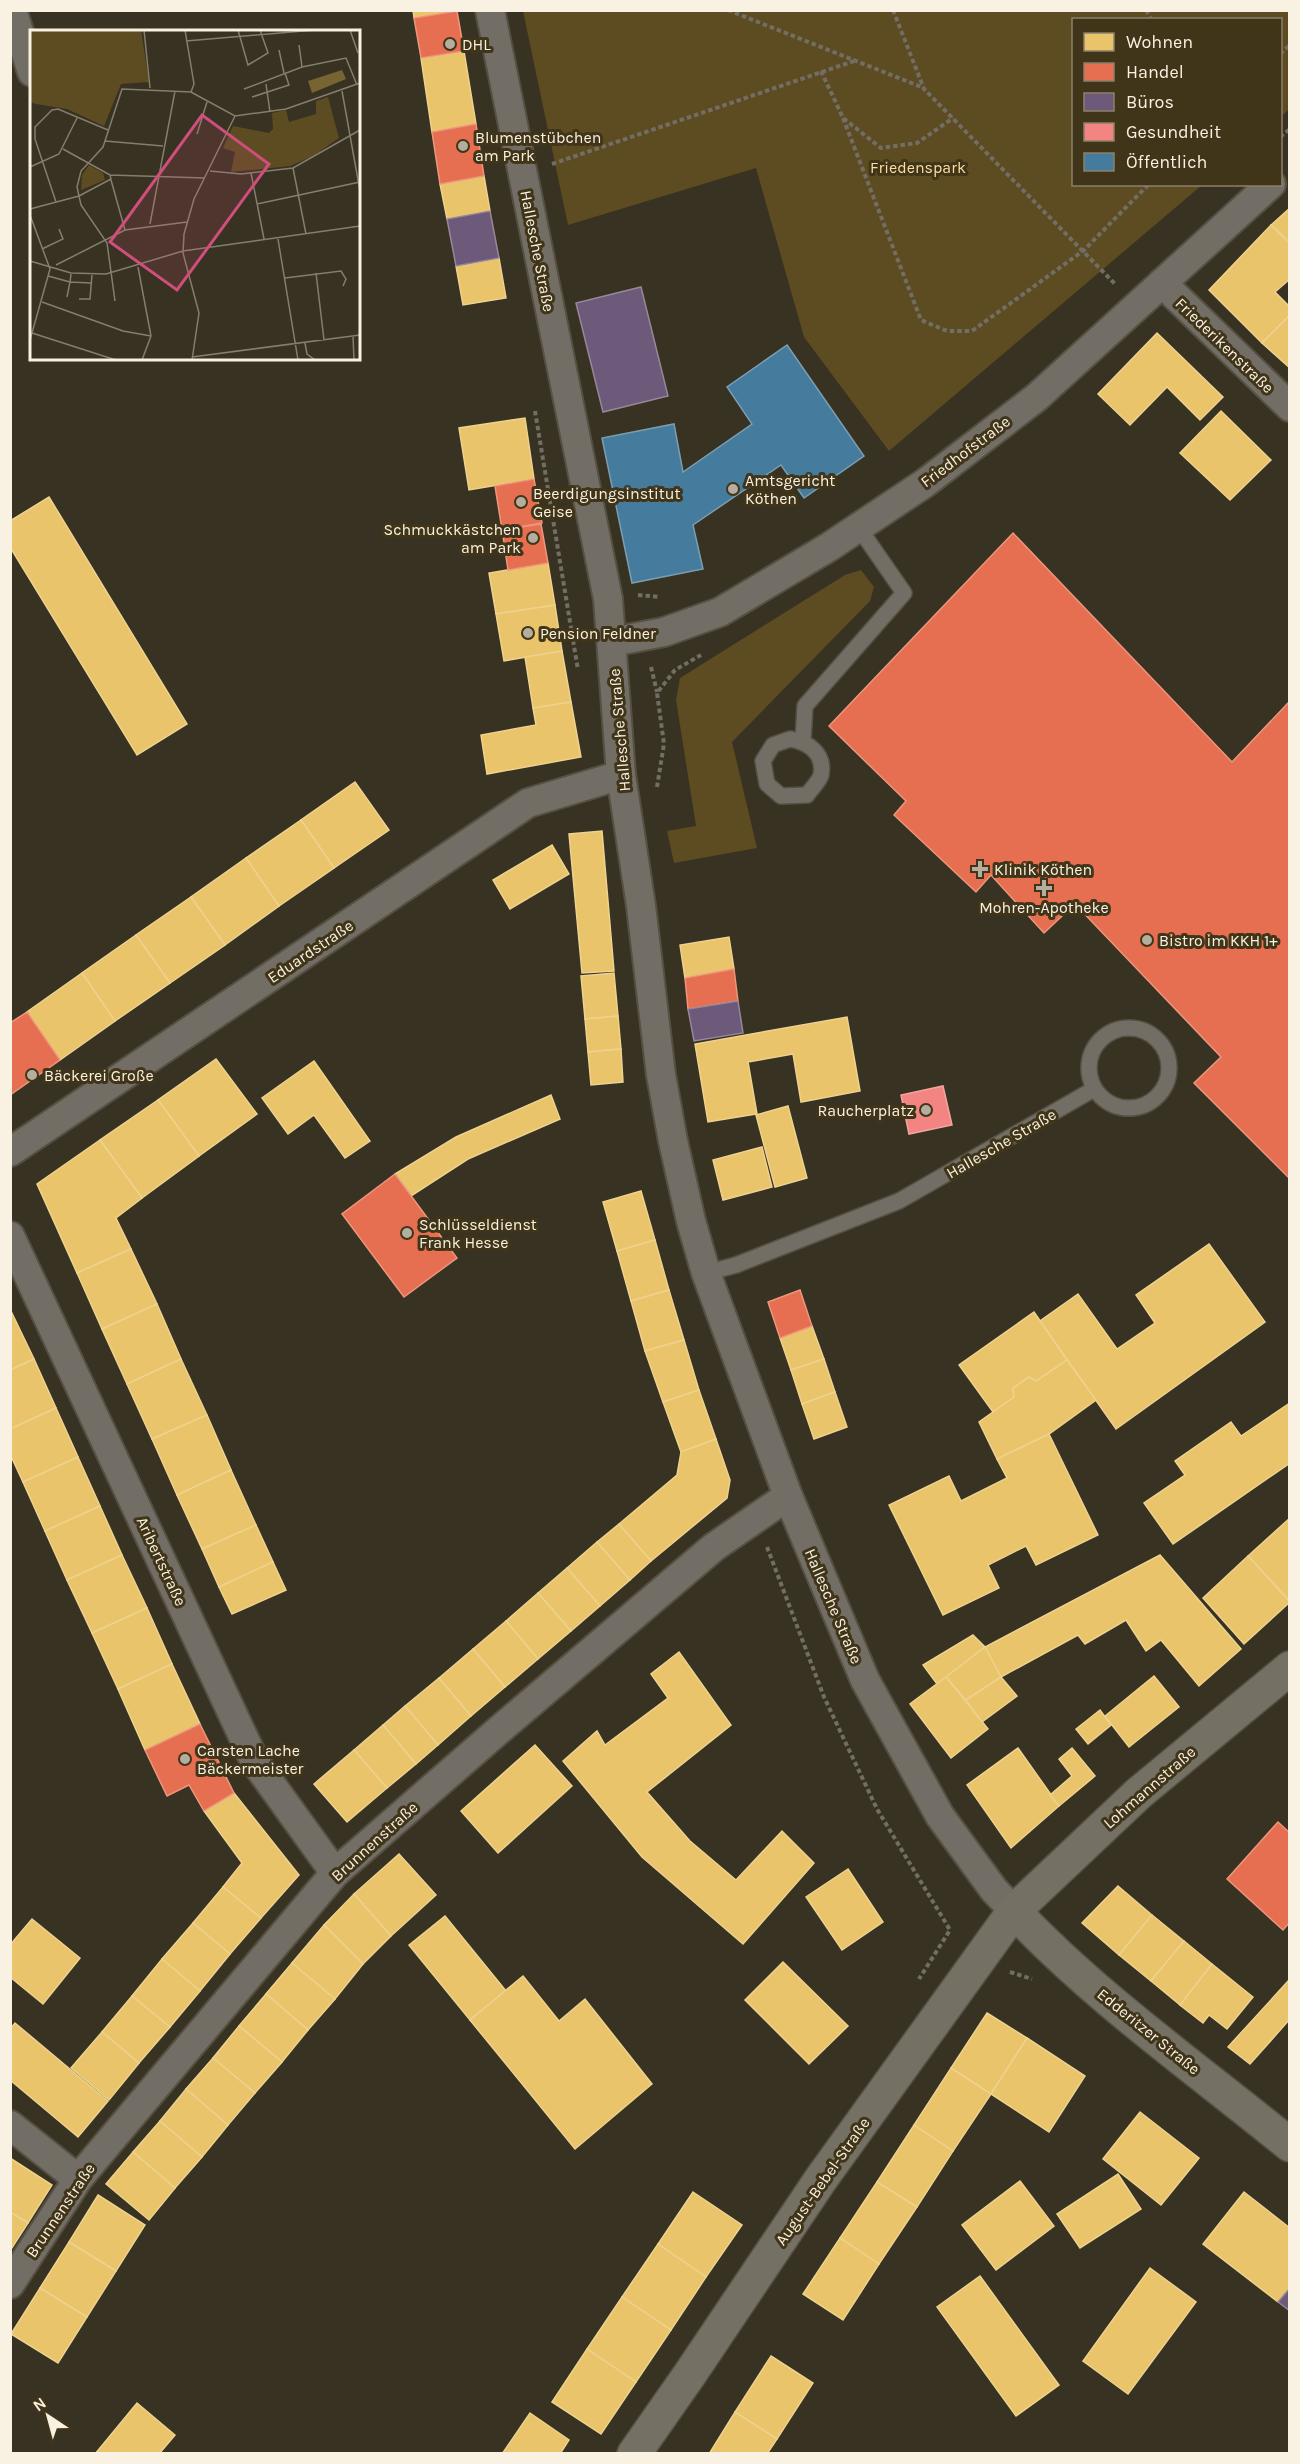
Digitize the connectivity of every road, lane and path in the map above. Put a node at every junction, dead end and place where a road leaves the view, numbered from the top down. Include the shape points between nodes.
1 (12, 10) edge
2 (490, 10) edge
3 (728, 10) edge
4 (893, 10) edge
5 (854, 61) junction
6 (30, 66) edge
7 (821, 71) junction
8 (924, 89) junction
9 (953, 117) junction
10 (843, 118) junction
11 (546, 166) dead end
12 (1147, 186) edge
13 (1269, 186) edge
14 (1083, 251) junction
15 (1162, 283) junction
16 (1118, 287) dead end
17 (1290, 407) edge
18 (859, 528) junction
19 (633, 594) dead end
20 (669, 598) dead end
21 (612, 642) junction
22 (710, 650) dead end
23 (803, 741) dead end
24 (621, 775) junction
25 (657, 788) dead end
26 (1094, 1089) junction
27 (10, 1152) edge
28 (10, 1236) edge
29 (706, 1273) junction
30 (788, 1496) junction
31 (1290, 1668) edge
32 (335, 1873) junction
33 (1014, 1911) junction
34 (10, 2125) edge
35 (1290, 2145) edge
36 (78, 2179) junction
37 (10, 2284) edge
38 (634, 2454) edge

1 - 6 street
2 - 21 street, Hallesche Straße via 608,598
3 - 5 path
4 - 8 path
5 - 7 path
5 - 8 path
7 - 10 path
7 - 11 path
8 - 9 path
9 - 10 path via 917,143 881,148
9 - 14 path
10 - 14 path via 921,320 947,331 972,331
12 - 14 path
13 - 15 street, Friedhofstraße
14 - 16 path
15 - 17 street, Friederikenstraße
15 - 18 street, Friedhofstraße via 1037,397
18 - 21 street, Friedhofstraße via 720,612 664,632
18 - 23 lane via 904,592 805,706
19 - 20 path
21 - 24 street, Hallesche Straße
22 - 25 path via 675,670 657,693 664,744
24 - 27 street, Eduardstraße via 528,803
24 - 29 street, Hallesche Straße via 671,1130
26 - 26 lane via 1103,1100 1132,1108 1155,1099 1167,1081 1169,1059 1158,1040 1140,1029 1118,1029 1098,1042 1090,1055 1088,1067
26 - 29 lane, Hallesche Straße via 899,1201
28 - 32 street, Aribertstraße via 255,1762
29 - 30 street, Hallesche Straße
30 - 32 street, Brunnenstraße via 714,1547
30 - 33 street, Hallesche Straße via 871,1690 940,1816
31 - 33 main road, Lohmannstraße via 1139,1793
32 - 36 street, Brunnenstraße
33 - 35 main road, Edderitzer Straße via 1124,2012
33 - 38 main road, August-Bebel-Straße via 822,2179
34 - 36 street
36 - 37 street, Brunnenstraße

